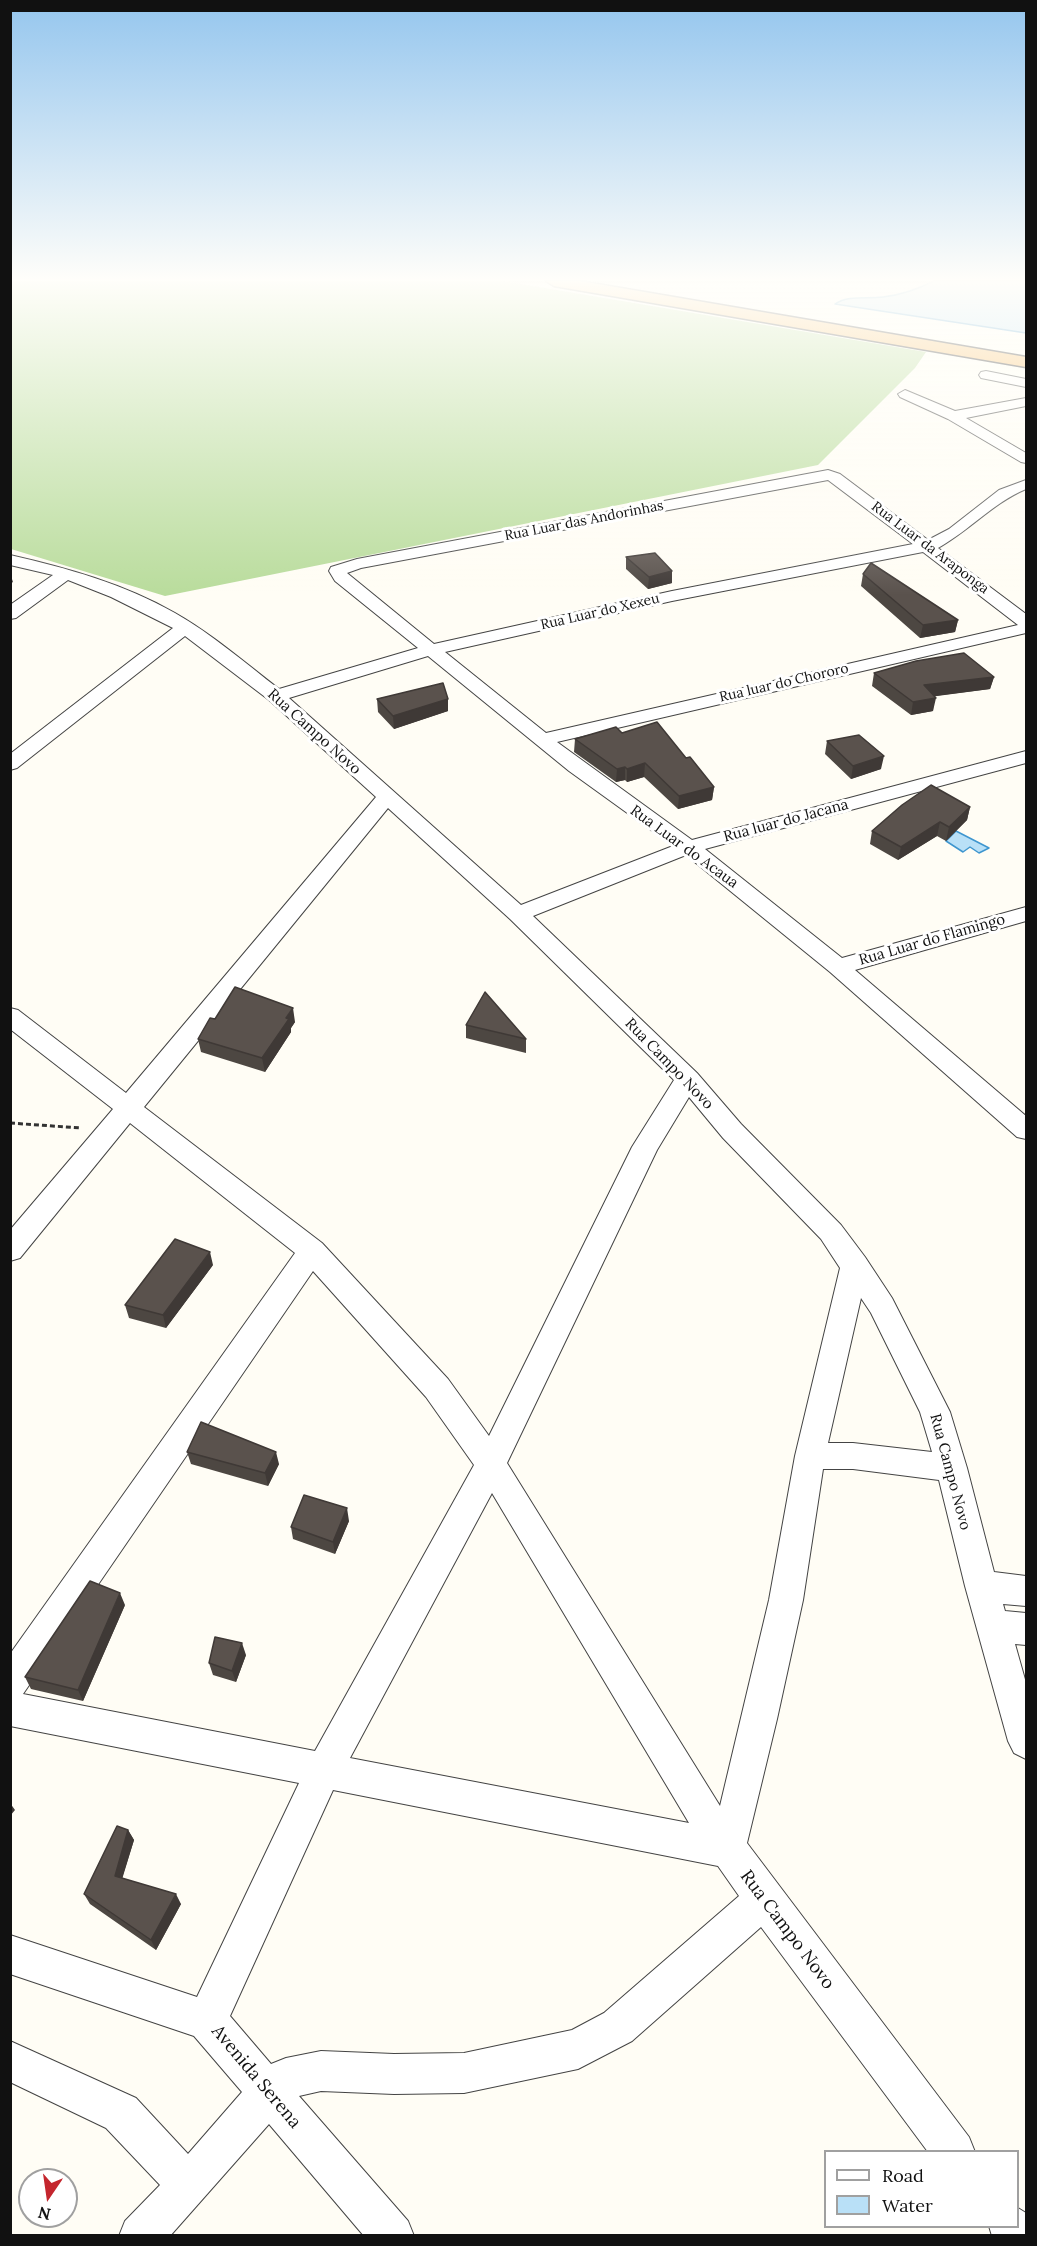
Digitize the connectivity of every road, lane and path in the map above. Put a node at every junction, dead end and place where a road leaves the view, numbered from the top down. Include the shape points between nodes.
1 (905, 394) dead end
2 (1026, 402) edge
3 (953, 416) junction
4 (1026, 459) edge
5 (832, 475) joint
6 (1026, 484) edge
7 (930, 546) junction
8 (10, 560) edge
9 (337, 571) joint
10 (66, 573) junction
11 (10, 614) edge
12 (1026, 622) edge
13 (185, 627) junction
14 (1026, 628) edge
15 (430, 650) junction
16 (276, 696) junction
17 (541, 740) junction
18 (1026, 757) edge
19 (10, 764) edge
20 (386, 798) junction
21 (689, 847) junction
22 (518, 914) junction
23 (1026, 914) edge
24 (838, 968) junction
25 (10, 1016) edge
26 (688, 1079) junction
27 (120, 1117) junction
28 (10, 1122) edge
29 (1026, 1128) edge
30 (10, 1250) edge
31 (312, 1251) junction
32 (855, 1265) junction
33 (810, 1456) junction
34 (491, 1464) junction
35 (952, 1468) junction
36 (981, 1587) junction
37 (1026, 1591) edge
38 (993, 1626) junction
39 (1026, 1629) edge
40 (10, 1684) edge
41 (10, 1709) edge
42 (1026, 1741) edge
43 (324, 1770) junction
44 (727, 1849) junction
45 (764, 1899) junction
46 (10, 1954) edge
47 (207, 2020) junction
48 (10, 2061) edge
49 (269, 2093) junction
50 (953, 2150) edge
51 (189, 2185) junction
52 (140, 2235) edge
53 (393, 2235) edge

1 - 3 street
2 - 3 street
3 - 4 street
5 - 7 street, Rua Luar da Araponga
5 - 9 street, Rua Luar das Andorinhas via 357,564
6 - 7 street, Rua Luar do Xexeu via 1004,493 955,532
7 - 12 street, Rua Luar da Araponga
7 - 15 street, Rua Luar do Xexeu via 672,596
8 - 10 street, Rua Campo Novo
9 - 15 street, Rua Luar do Acaua
10 - 11 street
10 - 13 street, Rua Campo Novo
13 - 16 street, Rua Campo Novo
13 - 19 street
14 - 17 street, Rua luar do Chororo
15 - 16 street, Rua Luar do Xexeu
15 - 17 street, Rua Luar do Acaua
16 - 20 street, Rua Campo Novo
17 - 21 street, Rua Luar do Acaua
18 - 21 street, Rua luar do Jacana
20 - 22 street, Rua Campo Novo
20 - 27 street
21 - 22 street, Rua luar do Jacana
21 - 24 street, Rua Luar do Acaua
22 - 26 street, Rua Campo Novo
23 - 24 street, Rua Luar do Flamingo
24 - 29 street, Rua Luar do Acaua
25 - 27 street, Rua Campo Novo
26 - 32 street, Rua Campo Novo via 732,1131 831,1232
26 - 34 street via 645,1147
27 - 28 path
27 - 30 street
27 - 31 street, Rua Campo Novo
31 - 34 street, Rua Campo Novo via 437,1388
31 - 40 street
32 - 33 street
32 - 35 street, Rua Campo Novo via 882,1306 935,1412
33 - 35 street via 853,1456
33 - 44 street via 784,1611
34 - 43 street
34 - 44 street, Rua Campo Novo
35 - 36 street, Rua Campo Novo
36 - 37 street
36 - 38 street, Rua Campo Novo
38 - 39 street
38 - 42 street, Rua Campo Novo
41 - 43 street
43 - 44 street
43 - 47 street
44 - 45 street, Rua Campo Novo
45 - 49 street via 618,2027 578,2049 464,2073 321,2071 286,2078
45 - 50 street, Rua Campo Novo
46 - 47 street, Avenida Serena
47 - 49 street, Avenida Serena
48 - 51 street via 121,2114
49 - 51 street
49 - 53 street, Avenida Serena
51 - 52 street

